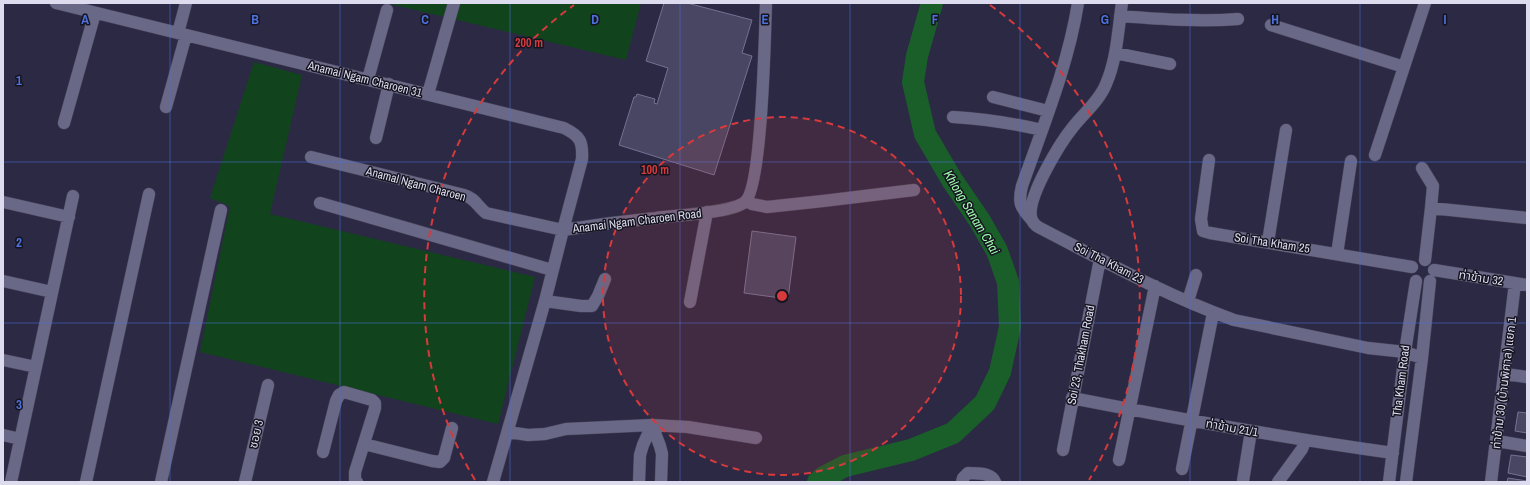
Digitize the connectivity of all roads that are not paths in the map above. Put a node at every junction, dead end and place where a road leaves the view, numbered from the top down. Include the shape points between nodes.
1 (56, 3) edge
2 (186, 3) edge
3 (454, 3) edge
4 (766, 3) edge
5 (1078, 3) edge
6 (1122, 3) edge
7 (1425, 3) edge
8 (387, 10) dead end
9 (95, 13) junction
10 (1120, 16) junction
11 (1238, 19) dead end
12 (1271, 25) dead end
13 (182, 34) junction
14 (1115, 53) junction
15 (1170, 64) dead end
16 (1404, 67) junction
17 (368, 79) junction
18 (389, 84) junction
19 (428, 94) junction
20 (993, 97) dead end
21 (166, 107) dead end
22 (1048, 112) junction
23 (953, 117) dead end
24 (64, 123) dead end
25 (1042, 130) junction
26 (1286, 130) dead end
27 (376, 138) dead end
28 (1375, 155) dead end
29 (311, 157) dead end
30 (1209, 160) dead end
31 (1351, 161) dead end
32 (1422, 168) dead end
33 (914, 190) dead end
34 (149, 194) dead end
35 (73, 196) dead end
36 (747, 201) junction
37 (3, 202) edge
38 (320, 203) dead end
39 (1432, 208) junction
40 (221, 210) dead end
41 (707, 212) junction
42 (69, 217) junction
43 (1527, 218) edge
44 (1031, 219) junction
45 (563, 230) junction
46 (1268, 242) junction
47 (1337, 254) junction
48 (1100, 259) junction
49 (1425, 260) junction
50 (1412, 267) junction
51 (552, 270) junction
52 (1196, 275) dead end
53 (1432, 275) junction
54 (605, 279) dead end
55 (3, 281) edge
56 (1416, 281) junction
57 (1521, 284) edge
58 (1155, 286) junction
59 (52, 292) junction
60 (544, 301) junction
61 (690, 302) dead end
62 (1188, 302) junction
63 (1213, 313) junction
64 (1405, 352) junction
65 (1422, 358) junction
66 (3, 360) edge
67 (36, 367) junction
68 (1505, 374) junction
69 (1527, 377) edge
70 (268, 385) dead end
71 (1072, 398) junction
72 (1130, 409) junction
73 (1192, 421) junction
74 (652, 425) junction
75 (452, 428) dead end
76 (1251, 431) junction
77 (508, 432) junction
78 (3, 435) edge
79 (756, 438) dead end
80 (20, 439) junction
81 (1305, 441) junction
82 (1497, 441) junction
83 (364, 444) junction
84 (1527, 446) edge
85 (1062, 450) dead end
86 (323, 452) dead end
87 (1393, 452) junction
88 (1119, 460) dead end
89 (1182, 469) dead end
90 (1243, 481) edge
91 (11, 482) edge
92 (86, 482) edge
93 (161, 482) edge
94 (245, 482) edge
95 (358, 482) edge
96 (493, 482) edge
97 (639, 482) edge
98 (661, 482) edge
99 (962, 482) edge
100 (995, 482) edge
101 (1278, 482) edge
102 (1390, 482) edge
103 (1406, 482) edge
104 (1491, 482) edge

1 - 9 street, Anamai Ngam Charoen 31
2 - 13 street
3 - 19 street
4 - 36 street via 758,146 753,183
5 - 22 street, Soi Tha Kham 23 via 1073,33
6 - 10 street
7 - 16 street
8 - 17 street
9 - 13 street, Anamai Ngam Charoen 31
9 - 24 street
10 - 11 street via 1190,21
10 - 14 street
12 - 16 street
13 - 17 street, Anamai Ngam Charoen 31
13 - 21 street
14 - 15 street
14 - 44 street via 1106,86 1065,138 1050,164 1034,197
16 - 28 street
17 - 18 street, Anamai Ngam Charoen 31
18 - 19 street, Anamai Ngam Charoen 31
18 - 27 street
19 - 45 street, Anamai Ngam Charoen 31 via 547,123 575,133 580,140 582,159
20 - 22 street
22 - 25 street, Soi Tha Kham 23
23 - 25 street via 1010,123
25 - 44 street, Soi Tha Kham 23 via 1020,196 1020,205
26 - 46 street
29 - 45 street, Anamal Ngam Charoen via 470,196 486,213
30 - 46 street, Soi Tha Kham 25 via 1201,219 1203,231
31 - 47 street
32 - 39 street via 1433,186
33 - 36 street via 768,206 759,206
34 - 92 street
35 - 42 street
36 - 41 street, Anamai Ngam Charoen Road via 732,208
37 - 42 street
38 - 51 street
39 - 43 street
39 - 49 street
40 - 93 street
41 - 45 street, Anamai Ngam Charoen Road
41 - 61 street
42 - 59 street
44 - 48 street, Soi Tha Kham 23 via 1036,226
45 - 51 street, Anamai Ngam Charoen Road
46 - 47 street, Soi Tha Kham 25
47 - 50 street, Soi Tha Kham 25
48 - 58 street, Soi Tha Kham 23
48 - 71 street, Soi 23, Thakham Road
49 - 50 street via 1420,260
49 - 53 street via 1430,262
50 - 56 street via 1411,272
51 - 60 street, Anamai Ngam Charoen Road
52 - 62 street
53 - 56 street via 1423,283
53 - 57 street, ท่าข้าม 32
53 - 65 street, Tha Kham Road
54 - 60 street via 592,306
55 - 59 street
56 - 64 street, Tha Kham Road
57 - 68 street, ท่าข้าม 30 (บ้านพิศาล) แยก 1
58 - 62 street, Soi Tha Kham 23
58 - 72 street
59 - 67 street
60 - 77 street, Anamai Ngam Charoen Road
62 - 63 street, Soi Tha Kham 23
63 - 64 street, Soi Tha Kham 23 via 1250,325 1368,348
63 - 73 street
64 - 65 street, Soi Tha Kham 23
64 - 87 street, Tha Kham Road
65 - 103 street, Tha Kham Road
66 - 67 street
67 - 80 street
68 - 69 street
68 - 82 street, ท่าข้าม 30 (บ้านพิศาล) แยก 1
70 - 94 street, ซอย 3
71 - 72 street, ท่าข้าม 21/1
71 - 85 street, Soi 23, Thakham Road
72 - 73 street, ท่าข้าม 21/1
72 - 88 street
73 - 76 street, ท่าข้าม 21/1
73 - 89 street
74 - 77 street via 566,429 528,435
74 - 79 street via 688,427
74 - 97 street via 640,455
74 - 98 street via 662,454
75 - 83 street via 444,458 440,462
76 - 81 street, ท่าข้าม 21/1
76 - 90 street
77 - 96 street, Anamai Ngam Charoen Road
78 - 80 street
80 - 91 street
81 - 87 street, ท่าข้าม 21/1
81 - 101 street
82 - 84 street
82 - 104 street, ท่าข้าม 30 (บ้านพิศาล) แยก 1
83 - 86 street via 375,403 344,392 336,401
83 - 95 street via 355,472
87 - 102 street, Tha Kham Road
99 - 100 street via 968,473 985,474 992,477

